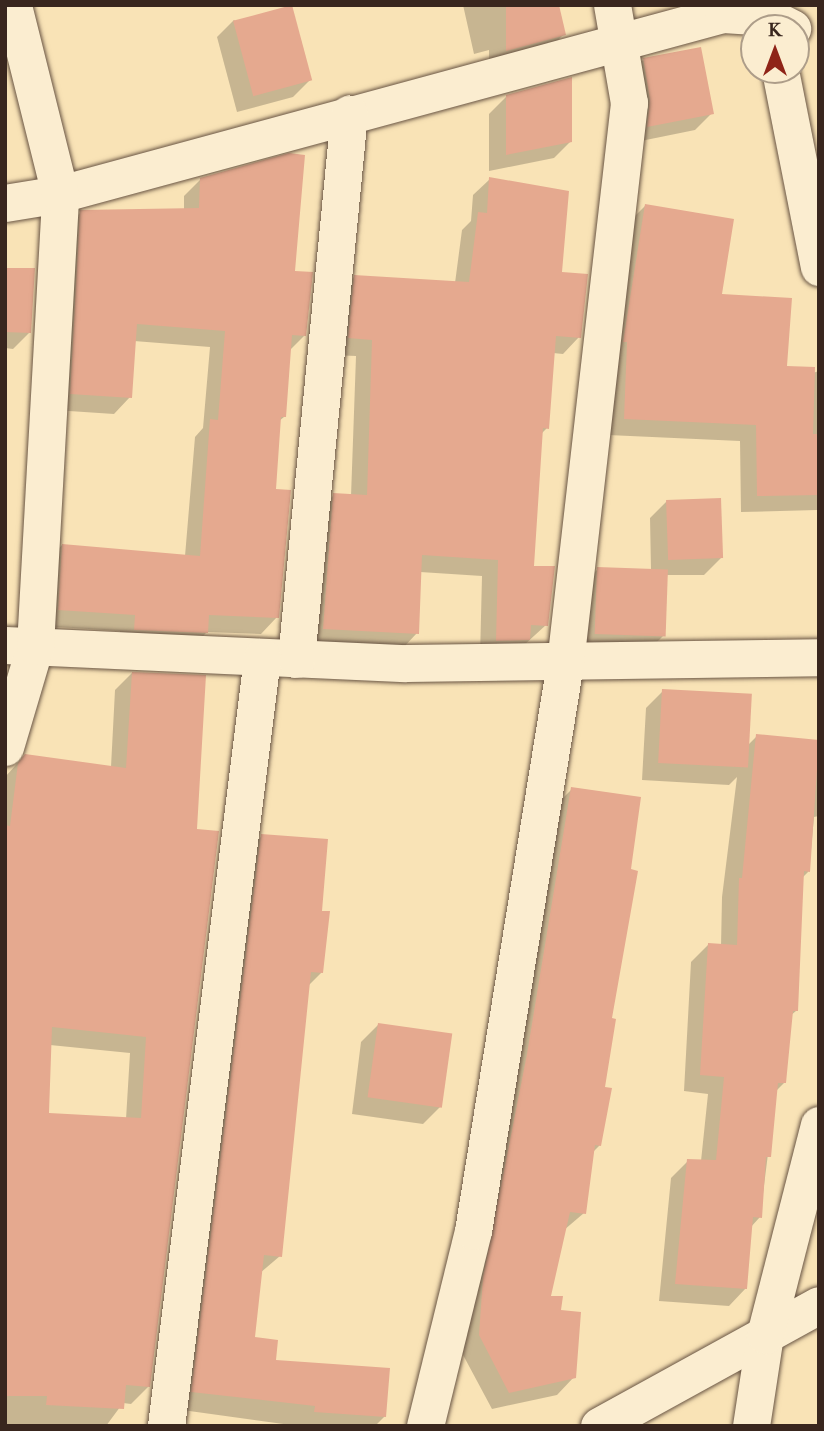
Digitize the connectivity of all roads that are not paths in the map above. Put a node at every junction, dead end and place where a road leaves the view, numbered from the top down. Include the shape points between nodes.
1 (13, 5) edge
2 (612, 5) edge
3 (740, 16) edge
4 (620, 42) junction
5 (783, 84) edge
6 (349, 114) junction
7 (60, 194) junction
8 (5, 203) edge
9 (819, 267) edge
10 (20, 646) edge
11 (819, 657) edge
12 (279, 658) junction
13 (565, 663) junction
14 (5, 747) edge
15 (819, 1125) edge
16 (819, 1305) edge
17 (765, 1335) junction
18 (166, 1426) edge
19 (425, 1426) edge
20 (599, 1426) edge
21 (751, 1426) edge

1 - 7 street
2 - 4 street
3 - 4 street via 723,14
4 - 6 street
4 - 13 street via 629,103
5 - 9 street
6 - 7 street
6 - 12 street
7 - 8 street
7 - 10 street
10 - 12 street
10 - 14 street
11 - 13 street
12 - 13 street
12 - 18 street
13 - 19 street via 473,1231
15 - 17 street
16 - 17 street
17 - 20 street
17 - 21 street

